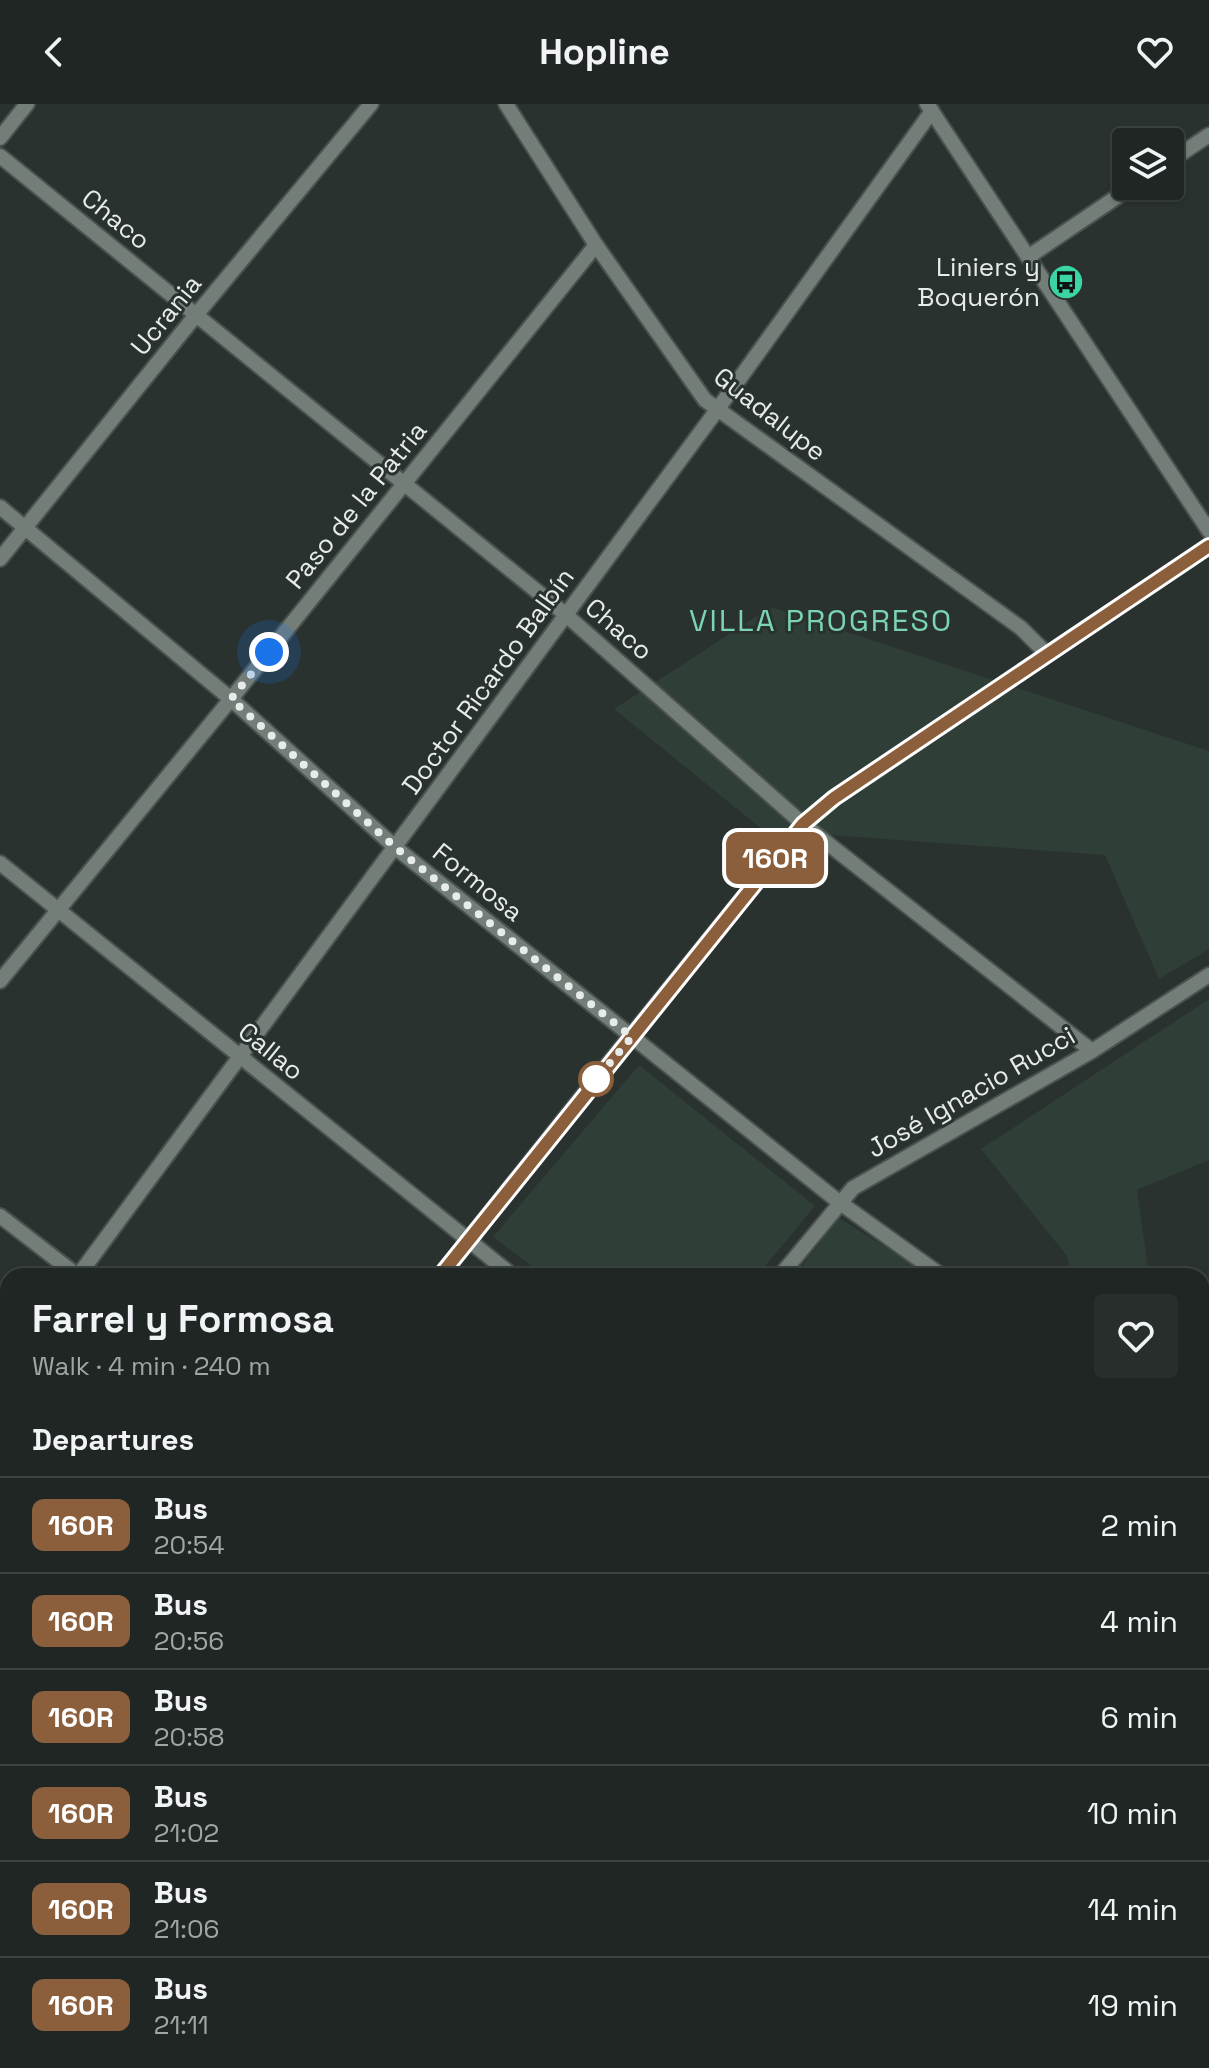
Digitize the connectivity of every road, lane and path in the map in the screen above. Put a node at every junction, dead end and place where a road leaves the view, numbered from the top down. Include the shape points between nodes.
1 (27, 104) edge
2 (371, 104) edge
3 (506, 104) edge
4 (929, 108) edge
5 (1209, 135) edge
6 (0, 138) edge
7 (1184, 152) edge
8 (0, 156) edge
9 (1112, 200) edge
10 (596, 245) junction
11 (1028, 257) junction
12 (196, 315) junction
13 (717, 410) junction
14 (403, 484) junction
15 (0, 507) edge
16 (26, 527) junction
17 (1209, 531) edge
18 (1209, 546) edge
19 (0, 559) edge
20 (565, 614) junction
21 (1047, 654) junction
22 (231, 699) junction
23 (803, 824) junction
24 (396, 848) junction
25 (0, 863) edge
26 (57, 910) junction
27 (1209, 975) edge
28 (0, 981) edge
29 (632, 1037) junction
30 (1092, 1051) junction
31 (241, 1058) junction
32 (839, 1202) junction
33 (0, 1216) edge
34 (468, 1242) junction
35 (68, 1268) edge
36 (84, 1268) edge
37 (447, 1268) edge
38 (502, 1268) edge
39 (786, 1268) edge
40 (931, 1268) edge

1 - 6 street
2 - 12 street, Ucrania
3 - 10 street, Guadalupe
4 - 11 street
4 - 13 street, Doctor Ricardo Balbín
5 - 7 street
8 - 12 street, Chaco
9 - 11 street
10 - 13 street, Guadalupe via 697,390
10 - 14 street, Paso de la Patria
11 - 17 street
12 - 14 street, Chaco
12 - 16 street, Ucrania
13 - 20 street, Doctor Ricardo Balbín
13 - 21 street, Guadalupe via 1021,628
14 - 20 street, Chaco
14 - 22 street, Paso de la Patria
15 - 16 street, Formosa
16 - 19 street, Ucrania
16 - 22 street, Formosa
18 - 21 street
20 - 23 street, Chaco
20 - 24 street, Doctor Ricardo Balbín
21 - 23 street
22 - 24 street, Formosa
22 - 26 street, Paso de la Patria
23 - 29 street
23 - 30 street, Chaco
24 - 29 street, Formosa
24 - 31 street, Doctor Ricardo Balbín
25 - 26 street, Callao
26 - 28 street, Paso de la Patria
26 - 31 street, Callao
27 - 30 street, José Ignacio Rucci
29 - 32 street, Formosa
29 - 34 street
30 - 32 street, José Ignacio Rucci via 868,1179
31 - 34 street, Callao
31 - 36 street, Doctor Ricardo Balbín
32 - 39 street, José Ignacio Rucci
32 - 40 street, Formosa
33 - 35 street
34 - 37 street
34 - 38 street, Callao

